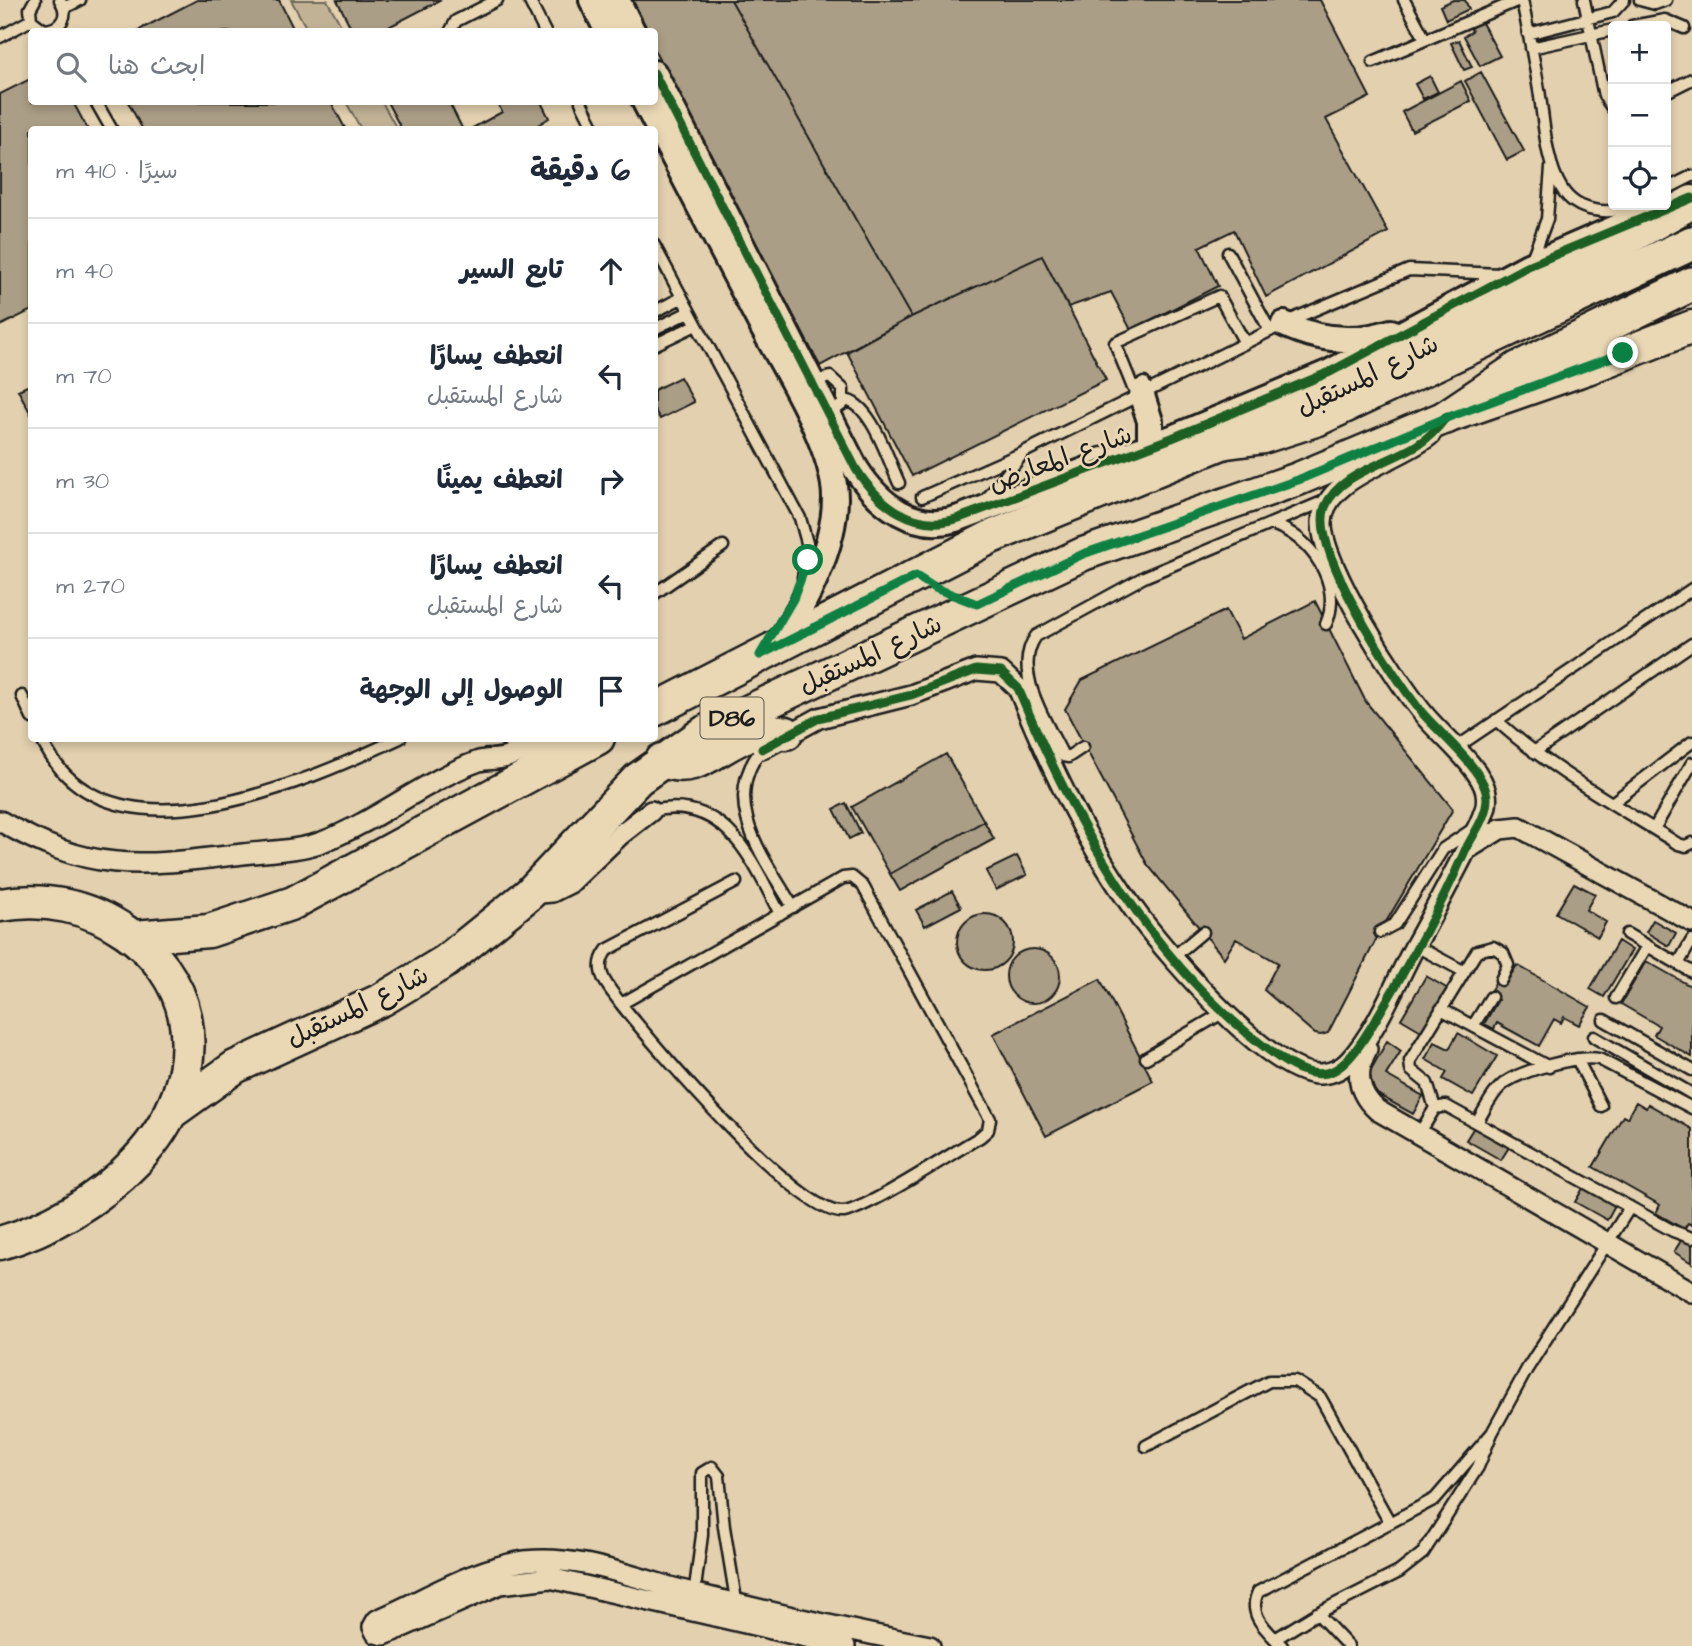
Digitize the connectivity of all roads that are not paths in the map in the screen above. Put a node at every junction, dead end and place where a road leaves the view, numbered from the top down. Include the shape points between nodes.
1 (35, 0) edge
2 (80, 0) edge
3 (497, 0) edge
4 (529, 0) edge
5 (592, 0) edge
6 (617, 0) edge
7 (1404, 0) edge
8 (1520, 0) edge
9 (1584, 0) edge
10 (1624, 0) edge
11 (1640, 0) edge
12 (1666, 0) edge
13 (62, 4) edge
14 (1588, 19) junction
15 (32, 20) junction
16 (1671, 23) edge
17 (42, 28) edge
18 (57, 28) edge
19 (452, 28) edge
20 (543, 28) edge
21 (606, 28) edge
22 (631, 28) edge
23 (1684, 28) dead end
24 (1608, 31) edge
25 (1528, 34) junction
26 (1592, 35) junction
27 (0, 37) edge
28 (1424, 40) junction
29 (1531, 48) junction
30 (1373, 62) dead end
31 (1692, 79) edge
32 (658, 80) edge
33 (1671, 90) edge
34 (1608, 102) edge
35 (98, 105) edge
36 (582, 105) edge
37 (647, 105) edge
38 (110, 126) edge
39 (593, 126) edge
40 (658, 126) edge
41 (658, 127) edge
42 (1551, 161) junction
43 (1692, 176) edge
44 (1671, 186) edge
45 (1692, 200) edge
46 (1608, 210) edge
47 (1692, 243) edge
48 (658, 253) edge
49 (1228, 253) dead end
50 (1520, 270) junction
51 (1692, 284) edge
52 (681, 298) junction
53 (658, 310) edge
54 (689, 312) junction
55 (1438, 316) junction
56 (696, 325) junction
57 (658, 327) edge
58 (1277, 327) junction
59 (1692, 327) edge
60 (658, 343) edge
61 (1245, 343) junction
62 (1145, 394) junction
63 (836, 408) junction
64 (1446, 418) junction
65 (1223, 442) junction
66 (1024, 452) junction
67 (1149, 461) junction
68 (1103, 464) joint
69 (899, 483) dead end
70 (922, 497) dead end
71 (1330, 498) junction
72 (976, 512) junction
73 (1271, 524) junction
74 (723, 546) dead end
75 (916, 576) junction
76 (1692, 589) edge
77 (658, 591) edge
78 (977, 604) junction
79 (1326, 624) dead end
80 (1692, 644) edge
81 (769, 651) junction
82 (22, 696) dead end
83 (658, 708) edge
84 (28, 709) edge
85 (1496, 720) junction
86 (774, 741) junction
87 (43, 742) edge
88 (391, 742) edge
89 (508, 742) edge
90 (590, 742) edge
91 (1083, 747) dead end
92 (1690, 747) edge
93 (1454, 749) junction
94 (519, 751) junction
95 (570, 752) junction
96 (1534, 752) junction
97 (662, 760) junction
98 (1692, 763) edge
99 (1612, 803) junction
100 (652, 811) joint
101 (0, 821) edge
102 (1478, 826) junction
103 (1654, 829) junction
104 (1692, 843) edge
105 (1465, 850) junction
106 (736, 882) dead end
107 (529, 894) junction
108 (0, 905) edge
109 (793, 907) junction
110 (780, 914) junction
111 (1692, 922) edge
112 (1203, 932) dead end
113 (1380, 932) dead end
114 (1627, 934) dead end
115 (134, 937) junction
116 (1692, 940) edge
117 (1416, 946) junction
118 (1647, 946) junction
119 (1172, 958) junction
120 (1678, 964) junction
121 (1464, 971) junction
122 (1692, 972) edge
123 (1501, 980) dead end
124 (1491, 997) dead end
125 (1616, 998) dead end
126 (621, 1004) junction
127 (1441, 1009) junction
128 (1225, 1012) junction
129 (1379, 1015) junction
130 (1604, 1020) dead end
131 (1473, 1026) junction
132 (1594, 1037) dead end
133 (1146, 1058) dead end
134 (1577, 1059) junction
135 (1549, 1067) junction
136 (1692, 1070) edge
137 (1692, 1094) edge
138 (1601, 1107) dead end
139 (1435, 1108) junction
140 (1692, 1108) edge
141 (172, 1112) junction
142 (1478, 1122) junction
143 (1419, 1135) junction
144 (1629, 1207) junction
145 (1692, 1238) edge
146 (0, 1243) edge
147 (1607, 1243) junction
148 (1692, 1292) edge
149 (1492, 1433) junction
150 (1146, 1446) dead end
151 (1390, 1523) junction
152 (693, 1602) junction
153 (738, 1612) junction
154 (1317, 1614) junction
155 (1279, 1642) edge
156 (845, 1646) edge
157 (930, 1646) edge
158 (1348, 1646) edge

1 - 15 lane via 30,9
2 - 13 lane
3 - 19 lane via 456,21
4 - 20 lane
5 - 21 street
6 - 22 street
7 - 28 lane
8 - 25 lane
8 - 28 lane
9 - 14 lane
10 - 14 lane via 1613,12
11 - 12 lane via 1655,4
13 - 18 lane via 64,18
14 - 25 lane
14 - 26 lane
15 - 17 lane
15 - 27 lane
16 - 23 lane
24 - 26 lane
25 - 29 lane
26 - 29 lane
26 - 34 lane
28 - 30 lane
29 - 42 lane
31 - 33 lane
32 - 63 street, شارع المعارض via 782,308 812,382
35 - 38 lane
36 - 39 lane
37 - 40 street
41 - 81 street via 823,446 832,472 835,499 828,539 807,594
42 - 46 lane via 1561,187 1586,207
42 - 50 lane via 1547,219
43 - 44 lane
45 - 50 street, شارع المعارض
45 - 65 main road, شارع المستقبل via 1526,295 1388,366
47 - 65 highway via 1317,419 1271,435
48 - 52 lane
49 - 58 lane
50 - 55 street, شارع المعارض
50 - 58 lane via 1409,270
51 - 64 highway via 1519,369
52 - 53 lane
52 - 54 lane
54 - 56 lane
54 - 57 lane
55 - 58 street via 1358,339
55 - 67 street, شارع المعارض
56 - 60 lane
56 - 81 lane via 808,539 806,571
58 - 61 lane
59 - 64 main road, شارع المستقبل / D86
61 - 62 lane
61 - 62 lane via 1219,296 1115,343 1133,388 1144,383
62 - 66 lane
62 - 67 street
63 - 69 lane via 857,404 867,413
63 - 72 street, شارع المعارض via 864,481 891,508 925,523 948,522
64 - 71 street via 1416,446 1356,476
64 - 78 main road, شارع المستقبل / D86 via 1298,480 1083,554
65 - 67 main road, شارع المستقبل
66 - 70 lane
66 - 72 lane
67 - 68 main road
67 - 75 main road, شارع المستقبل
68 - 72 street, شارع المعارض
71 - 73 lane
71 - 93 street via 1322,528 1351,598 1398,680
73 - 79 lane via 1300,538 1315,554 1331,597
73 - 91 lane via 1144,577 1036,636 1027,651 1028,677 1063,756
74 - 77 lane
75 - 78 main road
75 - 81 main road, شارع المستقبل
76 - 85 lane
78 - 97 main road, شارع المستقبل / D86 via 723,722
80 - 96 lane
81 - 83 main road, شارع المستقبل / D86
82 - 84 lane
85 - 93 lane
85 - 96 lane
86 - 97 main road via 768,730 749,733 693,764
86 - 109 lane via 747,775 744,810 750,833
86 - 119 street via 819,718 911,695 976,670 1001,672 1018,688 1092,845
87 - 88 lane via 58,767 85,789 118,804 154,810 207,805 275,790
89 - 94 lane
90 - 95 main road
92 - 99 lane
93 - 102 street via 1477,772 1486,790 1486,809
94 - 95 street via 545,745
94 - 101 street via 474,763 336,836 291,849 163,864 113,864 65,852
95 - 115 main road via 293,903 209,931
96 - 99 lane
97 - 107 main road, شارع المستقبل / D86 via 618,798
98 - 103 lane
99 - 103 lane
100 - 107 street via 570,883 552,892
100 - 110 lane via 688,808 735,835
102 - 105 street
102 - 113 lane via 1443,849 1395,924
103 - 104 lane via 1682,846
105 - 111 street via 1500,828 1519,827
105 - 117 street
106 - 126 lane via 607,950 600,972
107 - 141 main road, شارع المستقبل / D86 via 415,980 350,1015 261,1053
108 - 115 main road via 43,902 72,907 101,916
109 - 110 lane
109 - 126 lane via 843,878 861,882 988,1114 984,1134 860,1206 845,1212 829,1211 814,1203 717,1114
110 - 126 lane
112 - 119 lane
114 - 118 lane
115 - 141 main road via 162,965 184,1013 187,1063
116 - 120 lane
117 - 121 lane
117 - 129 street
118 - 120 lane
118 - 125 lane
119 - 128 street
120 - 122 lane
121 - 123 lane via 1476,951 1493,947 1508,965
121 - 127 lane
124 - 131 lane
127 - 131 lane
127 - 139 lane via 1409,1065 1429,1086
128 - 129 street via 1292,1066 1321,1074 1348,1063
128 - 133 lane
129 - 143 street via 1359,1067 1360,1087 1377,1110
130 - 136 lane
131 - 135 lane
132 - 137 lane
134 - 135 lane
134 - 138 lane
134 - 140 lane via 1599,1059
135 - 142 lane via 1504,1083
139 - 142 lane via 1446,1106
139 - 143 lane
141 - 146 main road via 139,1157 95,1197 51,1224
142 - 144 lane
143 - 147 street
144 - 145 lane
144 - 147 lane
147 - 148 street
147 - 149 lane
149 - 151 lane via 1443,1492
149 - 154 lane via 1478,1467 1423,1553 1399,1572
150 - 151 lane via 1269,1381 1295,1381 1320,1396
151 - 155 lane via 1258,1592 1255,1614
152 - 152 street via 565,1561 524,1561 484,1572 377,1620 373,1627 384,1635 500,1584 534,1578 567,1579
152 - 153 street
152 - 153 lane via 702,1535 702,1473 712,1467 719,1473
153 - 156 street
153 - 157 street
154 - 155 lane
154 - 158 lane

